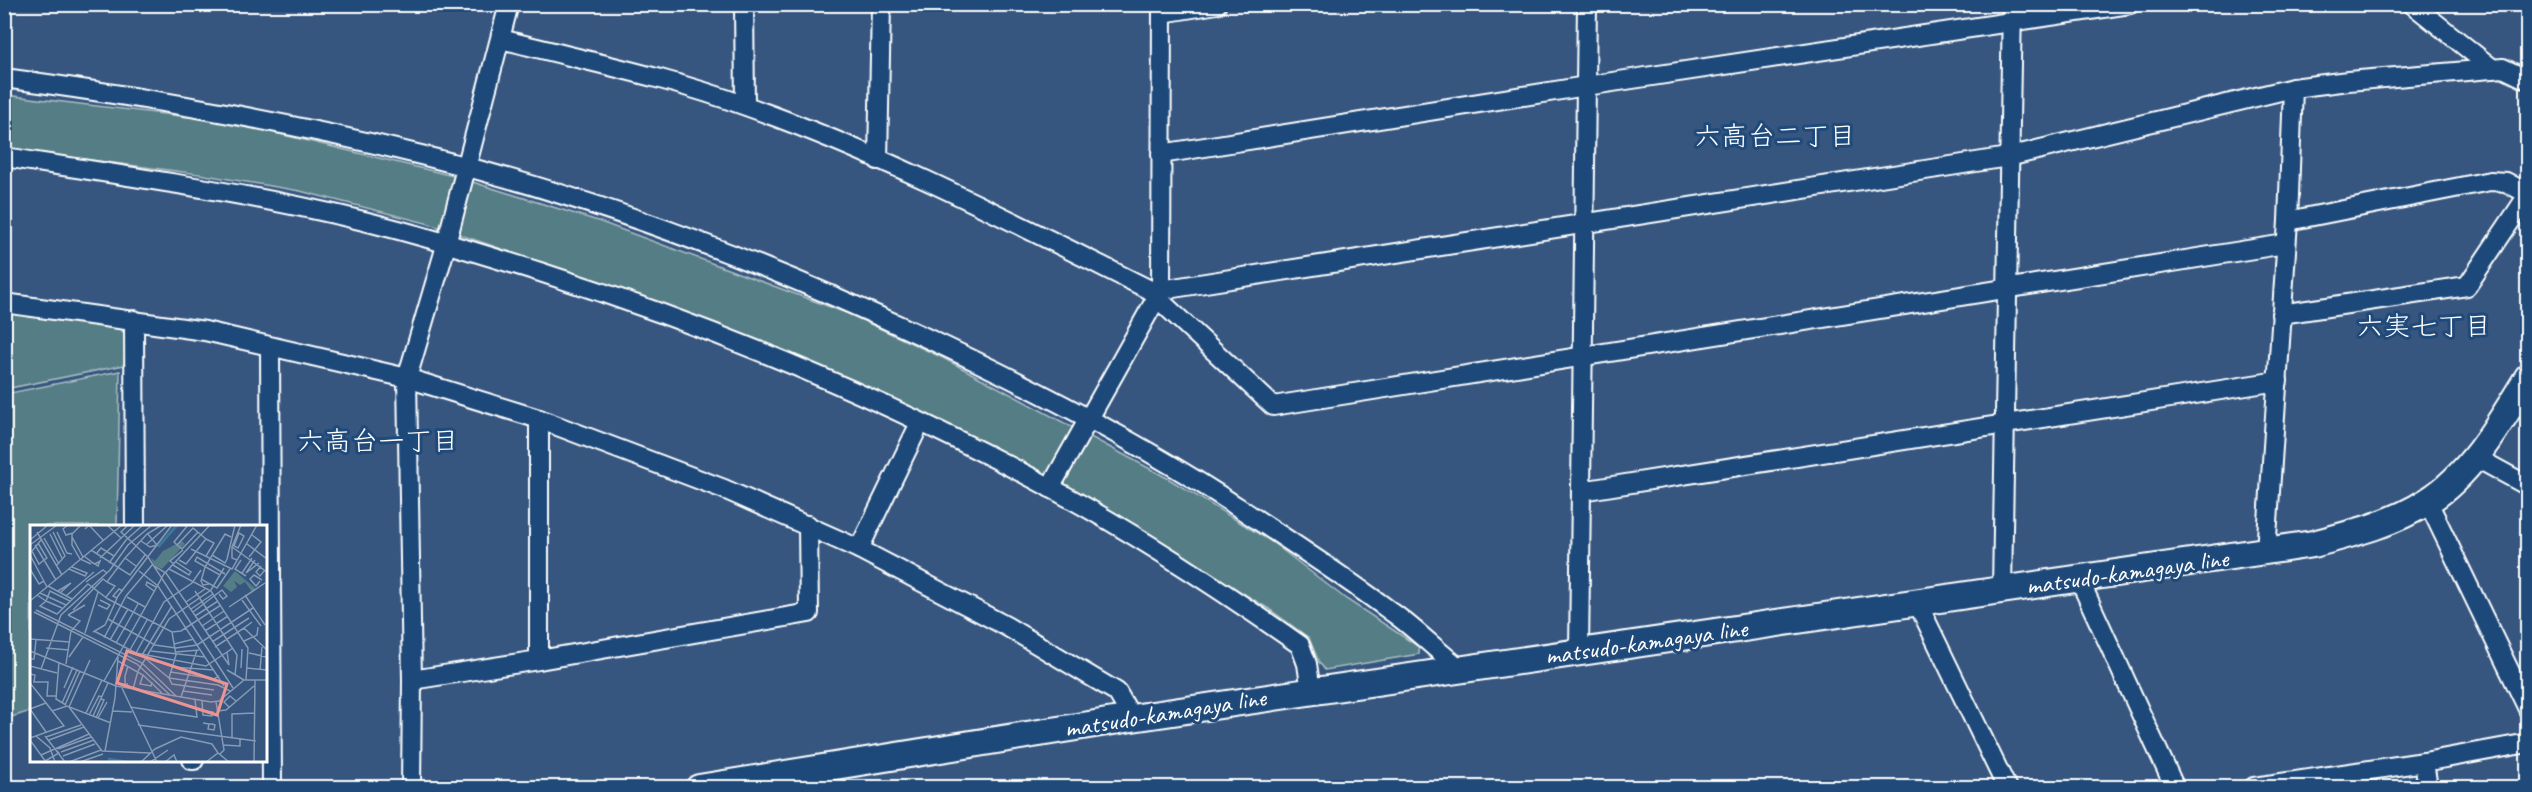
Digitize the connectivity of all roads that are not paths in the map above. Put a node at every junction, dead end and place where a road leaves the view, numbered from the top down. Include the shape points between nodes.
1 (509, 4) edge
2 (744, 4) edge
3 (881, 4) edge
4 (1217, 4) edge
5 (1587, 4) edge
6 (2130, 4) edge
7 (2412, 4) edge
8 (1162, 9) edge
9 (2012, 13) edge
10 (501, 39) junction
11 (2493, 69) junction
12 (4, 78) edge
13 (2528, 80) edge
14 (1586, 86) junction
15 (2293, 88) junction
16 (745, 105) junction
17 (1161, 154) junction
18 (2008, 157) junction
19 (4, 158) edge
20 (878, 159) junction
21 (467, 167) junction
22 (2528, 194) edge
23 (2288, 221) junction
24 (1584, 223) junction
25 (446, 244) junction
26 (2285, 244) junction
27 (2008, 290) junction
28 (1158, 294) junction
29 (4, 303) edge
30 (2281, 314) junction
31 (134, 320) junction
32 (270, 347) junction
33 (1583, 357) junction
34 (2528, 377) edge
35 (407, 378) junction
36 (2278, 381) junction
37 (539, 419) junction
38 (1089, 419) junction
39 (920, 423) junction
40 (2004, 426) junction
41 (2475, 457) junction
42 (2528, 486) edge
43 (1050, 488) junction
44 (1581, 491) junction
45 (2428, 502) junction
46 (135, 525) edge
47 (808, 525) junction
48 (859, 549) junction
49 (2266, 552) junction
50 (2079, 579) junction
51 (2002, 589) junction
52 (1917, 602) junction
53 (1579, 652) junction
54 (539, 660) junction
55 (1461, 669) junction
56 (412, 680) junction
57 (2522, 686) edge
58 (1311, 692) junction
59 (2528, 709) edge
60 (1132, 718) junction
61 (268, 740) edge
62 (2528, 742) edge
63 (2424, 762) junction
64 (2309, 783) edge
65 (272, 788) edge
66 (411, 788) edge
67 (699, 788) edge
68 (2007, 788) edge
69 (2175, 788) edge
70 (2254, 788) edge
71 (2428, 788) edge

1 - 10 street
2 - 16 street
3 - 20 street
4 - 8 street
5 - 14 street
6 - 9 street
7 - 11 street
8 - 17 street
9 - 14 street
9 - 18 street
10 - 16 street
10 - 21 street
11 - 13 street via 2503,68
11 - 15 street
12 - 21 street via 237,114
14 - 17 street
14 - 24 street
15 - 18 street
15 - 23 street
16 - 20 street
17 - 28 street
18 - 24 street
18 - 27 street
19 - 25 street via 267,200
20 - 28 street
21 - 25 street
21 - 38 street via 604,208 759,264 962,354
22 - 23 street via 2506,182 2490,181
22 - 30 street via 2467,286
23 - 26 street
24 - 28 street
24 - 33 street
25 - 35 street
25 - 39 street via 626,300 710,331 864,395
26 - 27 street
26 - 30 street
27 - 33 street
27 - 40 street
28 - 33 street via 1274,406
28 - 38 street
29 - 31 street
30 - 36 street
31 - 32 street
31 - 46 street
32 - 35 street
32 - 61 street
33 - 44 street
34 - 41 main road, matsudo-kamagaya line
35 - 37 street
35 - 56 street
36 - 40 street
36 - 49 street
37 - 47 street
37 - 54 street
38 - 43 street
38 - 55 street via 1209,489 1306,552 1396,615
39 - 43 street
39 - 48 street
40 - 44 street
40 - 51 street
41 - 42 street
41 - 45 main road, matsudo-kamagaya line
43 - 58 street via 1300,645
44 - 53 street
45 - 49 main road, matsudo-kamagaya line via 2346,536
45 - 57 street
47 - 48 street
47 - 54 street via 809,613
48 - 60 street via 1006,626 1117,692
49 - 50 main road, matsudo-kamagaya line
50 - 51 main road, matsudo-kamagaya line
50 - 69 street
51 - 52 main road, matsudo-kamagaya line
52 - 53 main road, matsudo-kamagaya line
52 - 68 street
53 - 55 main road, matsudo-kamagaya line
54 - 56 street
55 - 58 main road, matsudo-kamagaya line
56 - 66 street
57 - 59 street
58 - 60 main road, matsudo-kamagaya line
60 - 67 main road, matsudo-kamagaya line
61 - 65 street
62 - 63 street
63 - 64 street
63 - 71 street
64 - 70 street

